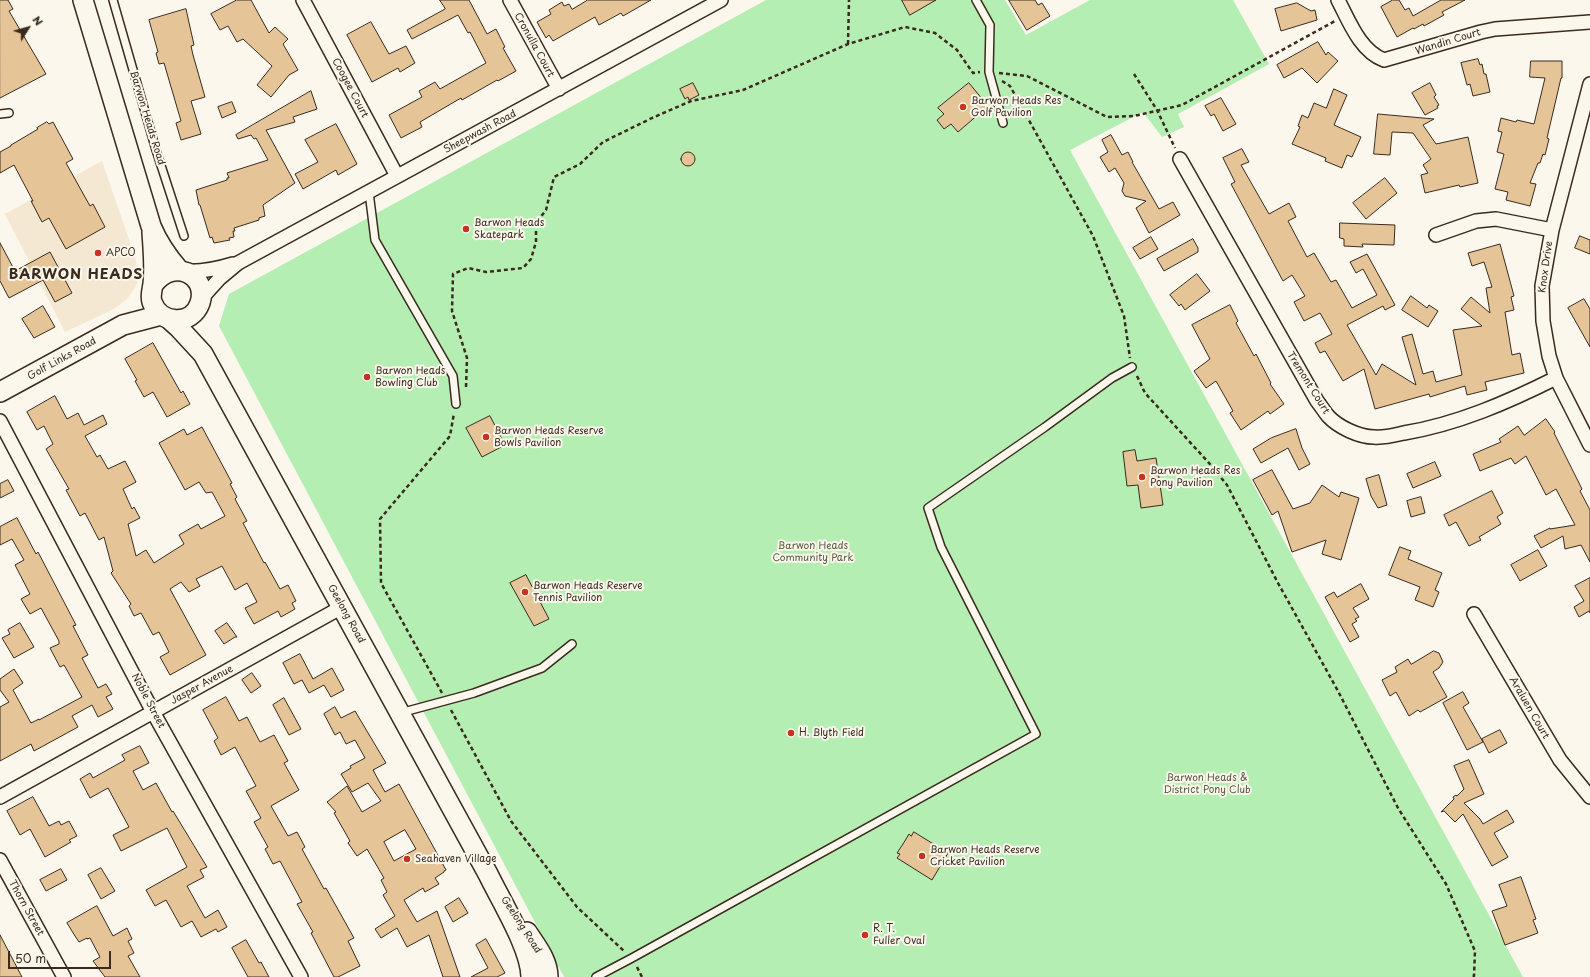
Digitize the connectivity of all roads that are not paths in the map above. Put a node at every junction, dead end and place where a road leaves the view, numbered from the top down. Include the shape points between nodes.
1 (83, 0) edge
2 (113, 0) edge
3 (303, 0) edge
4 (510, 0) edge
5 (976, 0) edge
6 (1338, 0) edge
7 (717, 1) edge
8 (1590, 22) edge
9 (1590, 84) edge
10 (559, 89) junction
11 (9, 113) dead end
12 (0, 114) edge
13 (1003, 123) dead end
14 (1586, 124) edge
15 (1180, 159) road end
16 (397, 176) junction
17 (368, 192) junction
18 (151, 226) junction
19 (1552, 230) junction
20 (1436, 234) dead end
21 (184, 236) dead end
22 (238, 263) junction
23 (181, 271) junction
24 (152, 289) junction
25 (200, 303) junction
26 (165, 317) junction
27 (123, 325) junction
28 (203, 354) junction
29 (1132, 367) road end
30 (1556, 378) junction
31 (0, 392) edge
32 (456, 404) road end
33 (0, 421) edge
34 (1589, 440) edge
35 (342, 607) junction
36 (1474, 614) dead end
37 (572, 644) dead end
38 (153, 712) junction
39 (400, 713) junction
40 (0, 797) edge
41 (1590, 797) edge
42 (0, 860) edge
43 (488, 874) junction
44 (64, 977) edge
45 (302, 977) edge
46 (531, 977) edge
47 (548, 977) edge
48 (596, 977) edge

1 - 18 street
2 - 21 lane, Barwon Heads Road via 156,150
3 - 16 street, Coogee Court
4 - 10 street, Cronulla Court
5 - 13 lane via 990,25 989,72
6 - 8 street, Wandin Court via 1359,39 1376,57 1384,60 1495,29
7 - 10 street, Sheepwash Road
9 - 14 street, Knox Drive
10 - 16 street, Sheepwash Road
11 - 12 lane
14 - 19 street, Knox Drive
15 - 30 street, Tremont Court via 1317,401 1328,416 1341,426 1374,437 1420,431 1505,403
16 - 17 street, Sheepwash Road
17 - 22 street, Sheepwash Road
17 - 32 lane via 375,240 453,376
18 - 23 street via 168,257
18 - 24 street
19 - 20 street via 1496,220 1476,221
19 - 30 street, Knox Drive via 1542,300 1543,321
22 - 23 street, Sheepwash Road via 214,270
22 - 25 street, Sheepwash Road via 220,278
23 - 24 street via 165,272
23 - 25 street via 192,275 198,282 201,290
24 - 26 street via 151,301 155,309
24 - 27 street, Golf Links Road
25 - 26 street via 194,313 186,318 178,320
25 - 28 street, Geelong Road via 199,333
26 - 27 street, Golf Links Road
26 - 28 street, Geelong Road
27 - 31 street, Golf Links Road
28 - 35 street, Geelong Road
29 - 48 lane via 1112,378 928,508 941,547 1036,734
30 - 34 street, Knox Drive
33 - 38 street, Noble Street
35 - 38 street, Jasper Avenue
35 - 39 street, Geelong Road
36 - 41 street, Araluen Court via 1560,760
37 - 39 lane via 542,668 474,693
38 - 40 street, Jasper Avenue
38 - 45 street, Noble Street
39 - 43 street, Geelong Road
42 - 44 street, Thorn Street
43 - 46 street, Geelong Road via 523,944
43 - 47 street, Geelong Road via 544,960

